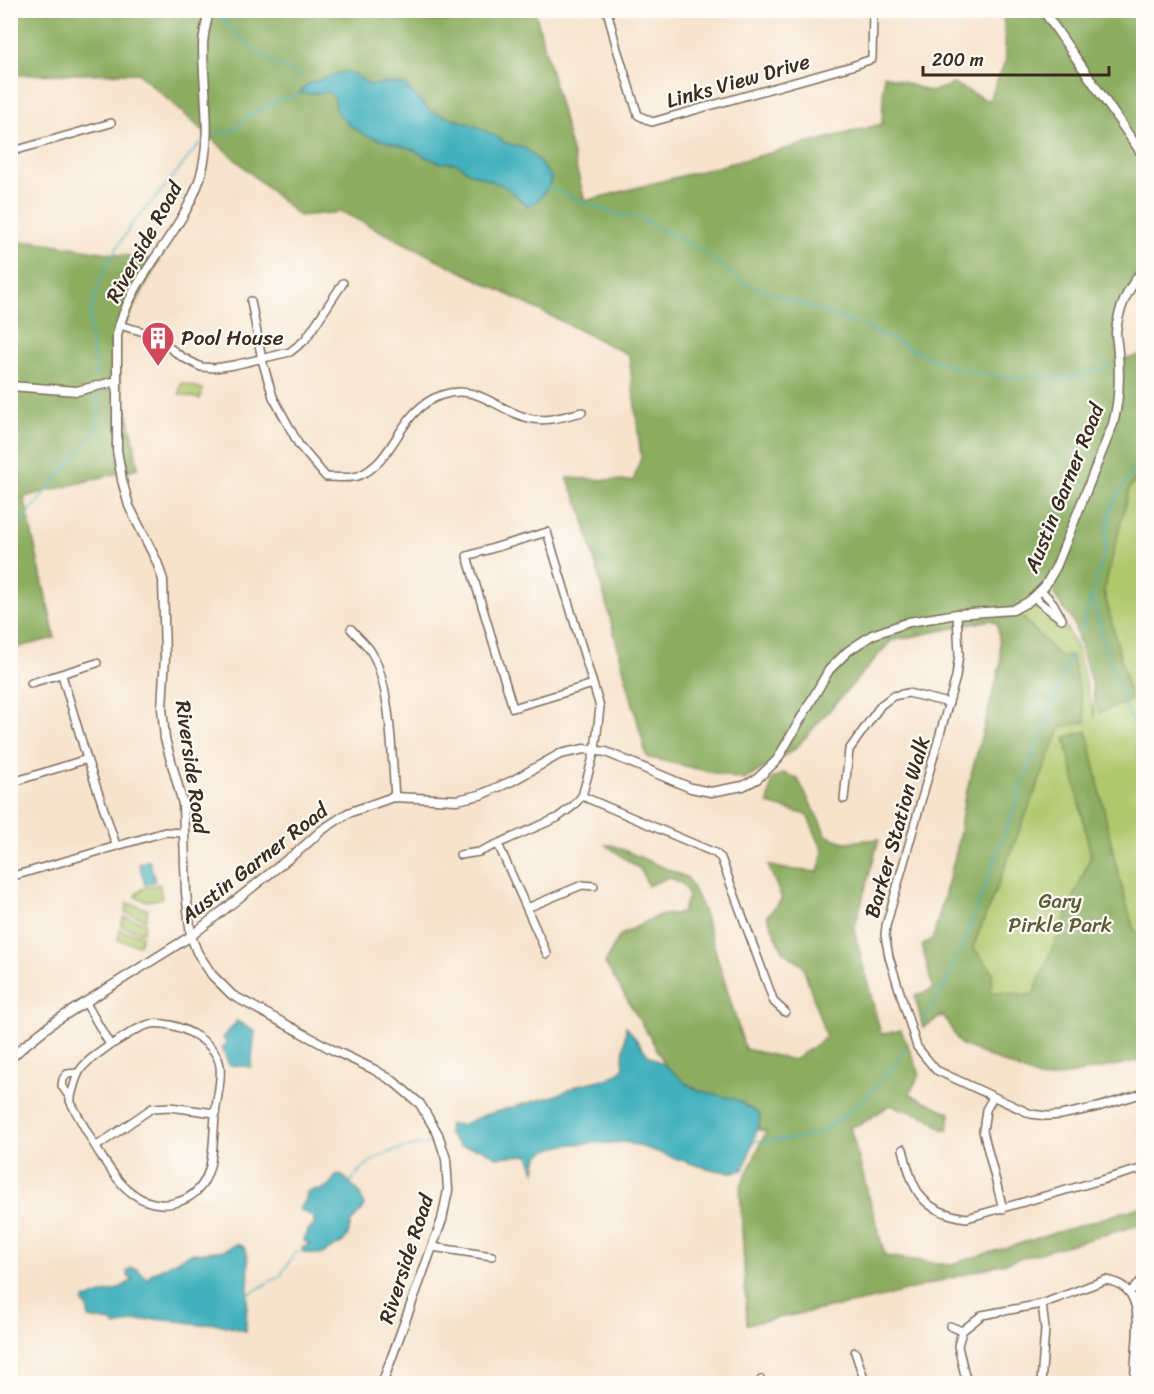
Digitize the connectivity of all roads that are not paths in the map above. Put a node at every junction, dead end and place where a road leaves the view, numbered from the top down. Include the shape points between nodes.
1 (209, 10) edge
2 (607, 10) edge
3 (873, 10) edge
4 (1043, 10) edge
5 (111, 123) dead end
6 (10, 152) edge
7 (1143, 157) edge
8 (1143, 269) edge
9 (343, 283) dead end
10 (251, 301) dead end
11 (119, 325) junction
12 (262, 360) junction
13 (117, 381) junction
14 (10, 387) edge
15 (582, 412) dead end
16 (957, 614) junction
17 (351, 629) dead end
18 (97, 663) dead end
19 (62, 675) junction
20 (31, 683) dead end
21 (593, 684) junction
22 (949, 702) junction
23 (595, 750) junction
24 (87, 759) junction
25 (10, 783) edge
26 (582, 796) junction
27 (395, 798) junction
28 (844, 799) dead end
29 (185, 833) junction
30 (498, 844) junction
31 (116, 845) junction
32 (460, 855) dead end
33 (10, 877) edge
34 (594, 886) dead end
35 (527, 908) junction
36 (190, 936) junction
37 (547, 954) dead end
38 (86, 1003) junction
39 (785, 1012) dead end
40 (110, 1045) junction
41 (10, 1059) edge
42 (77, 1073) junction
43 (1143, 1094) edge
44 (993, 1097) junction
45 (71, 1098) junction
46 (215, 1113) junction
47 (97, 1146) junction
48 (903, 1149) dead end
49 (1143, 1168) edge
50 (1003, 1209) junction
51 (432, 1247) junction
52 (492, 1256) dead end
53 (1143, 1278) edge
54 (1132, 1290) junction
55 (1042, 1304) junction
56 (950, 1326) dead end
57 (962, 1331) junction
58 (855, 1352) dead end
59 (382, 1383) edge
60 (866, 1383) edge
61 (967, 1383) edge
62 (1041, 1383) edge
63 (1135, 1383) edge

1 - 11 street, Riverside Road via 203,45 207,125 200,177 190,202 133,294
2 - 3 street, Links View Drive via 638,115 652,122 872,59
4 - 7 street
5 - 6 street
8 - 16 street, Austin Garner Road via 1133,281 1119,315 1119,404 1056,567 1038,593 1013,610
9 - 12 street via 305,340 290,352
10 - 12 street
11 - 12 street via 151,334 201,367
11 - 13 street, Riverside Road
12 - 15 street via 273,397 299,445 326,477 356,477 373,468 410,415 425,402 444,394 466,392 527,418
13 - 14 street via 77,391
13 - 29 street, Riverside Road via 117,450 122,480 129,506 163,580 162,708 165,739 183,804
16 - 22 street, Barker Station Walk via 959,654
16 - 23 street, Austin Garner Road via 893,626 848,651 829,670 777,760 743,786 711,792 691,788
17 - 27 street via 370,650 385,690
18 - 19 street
19 - 20 street
19 - 24 street
21 - 21 street via 547,532 467,556 513,708
21 - 23 street via 600,707
22 - 28 street via 908,693 893,696 880,705 849,750
22 - 44 street, Barker Station Walk via 885,935 916,1047 936,1070
23 - 26 street
23 - 27 street, Austin Garner Road via 560,754 480,795 457,800
24 - 25 street
24 - 31 street
26 - 30 street via 558,818
26 - 39 street via 721,858 774,1002
27 - 36 street, Austin Garner Road via 348,813 322,830
29 - 31 street via 165,832
29 - 36 street, Riverside Road
30 - 32 street
30 - 35 street
31 - 33 street
34 - 35 street via 582,885
35 - 37 street
36 - 38 street, Austin Garner Road
36 - 51 street, Riverside Road via 212,975 232,995 372,1069 420,1104 442,1146 448,1180 446,1204
38 - 40 street
38 - 41 street, Austin Garner Road via 54,1022
40 - 42 street
40 - 46 street via 150,1024 186,1029 212,1051 220,1064
42 - 45 street
42 - 45 street via 67,1074 63,1079 62,1086
43 - 44 street, Barker Station Walk via 1047,1116 1031,1114
44 - 50 street via 986,1110 983,1131
45 - 47 street
46 - 47 street via 152,1108
46 - 47 street via 207,1177 185,1200 156,1204 134,1195 121,1183
48 - 50 street via 913,1186 938,1211 967,1218
49 - 50 street
51 - 52 street
51 - 59 street, Riverside Road
53 - 54 street
54 - 55 street via 1105,1280
54 - 63 street via 1141,1305 1143,1324
55 - 57 street via 982,1315
55 - 62 street via 1045,1329
56 - 57 street
57 - 61 street via 958,1346
58 - 60 street

